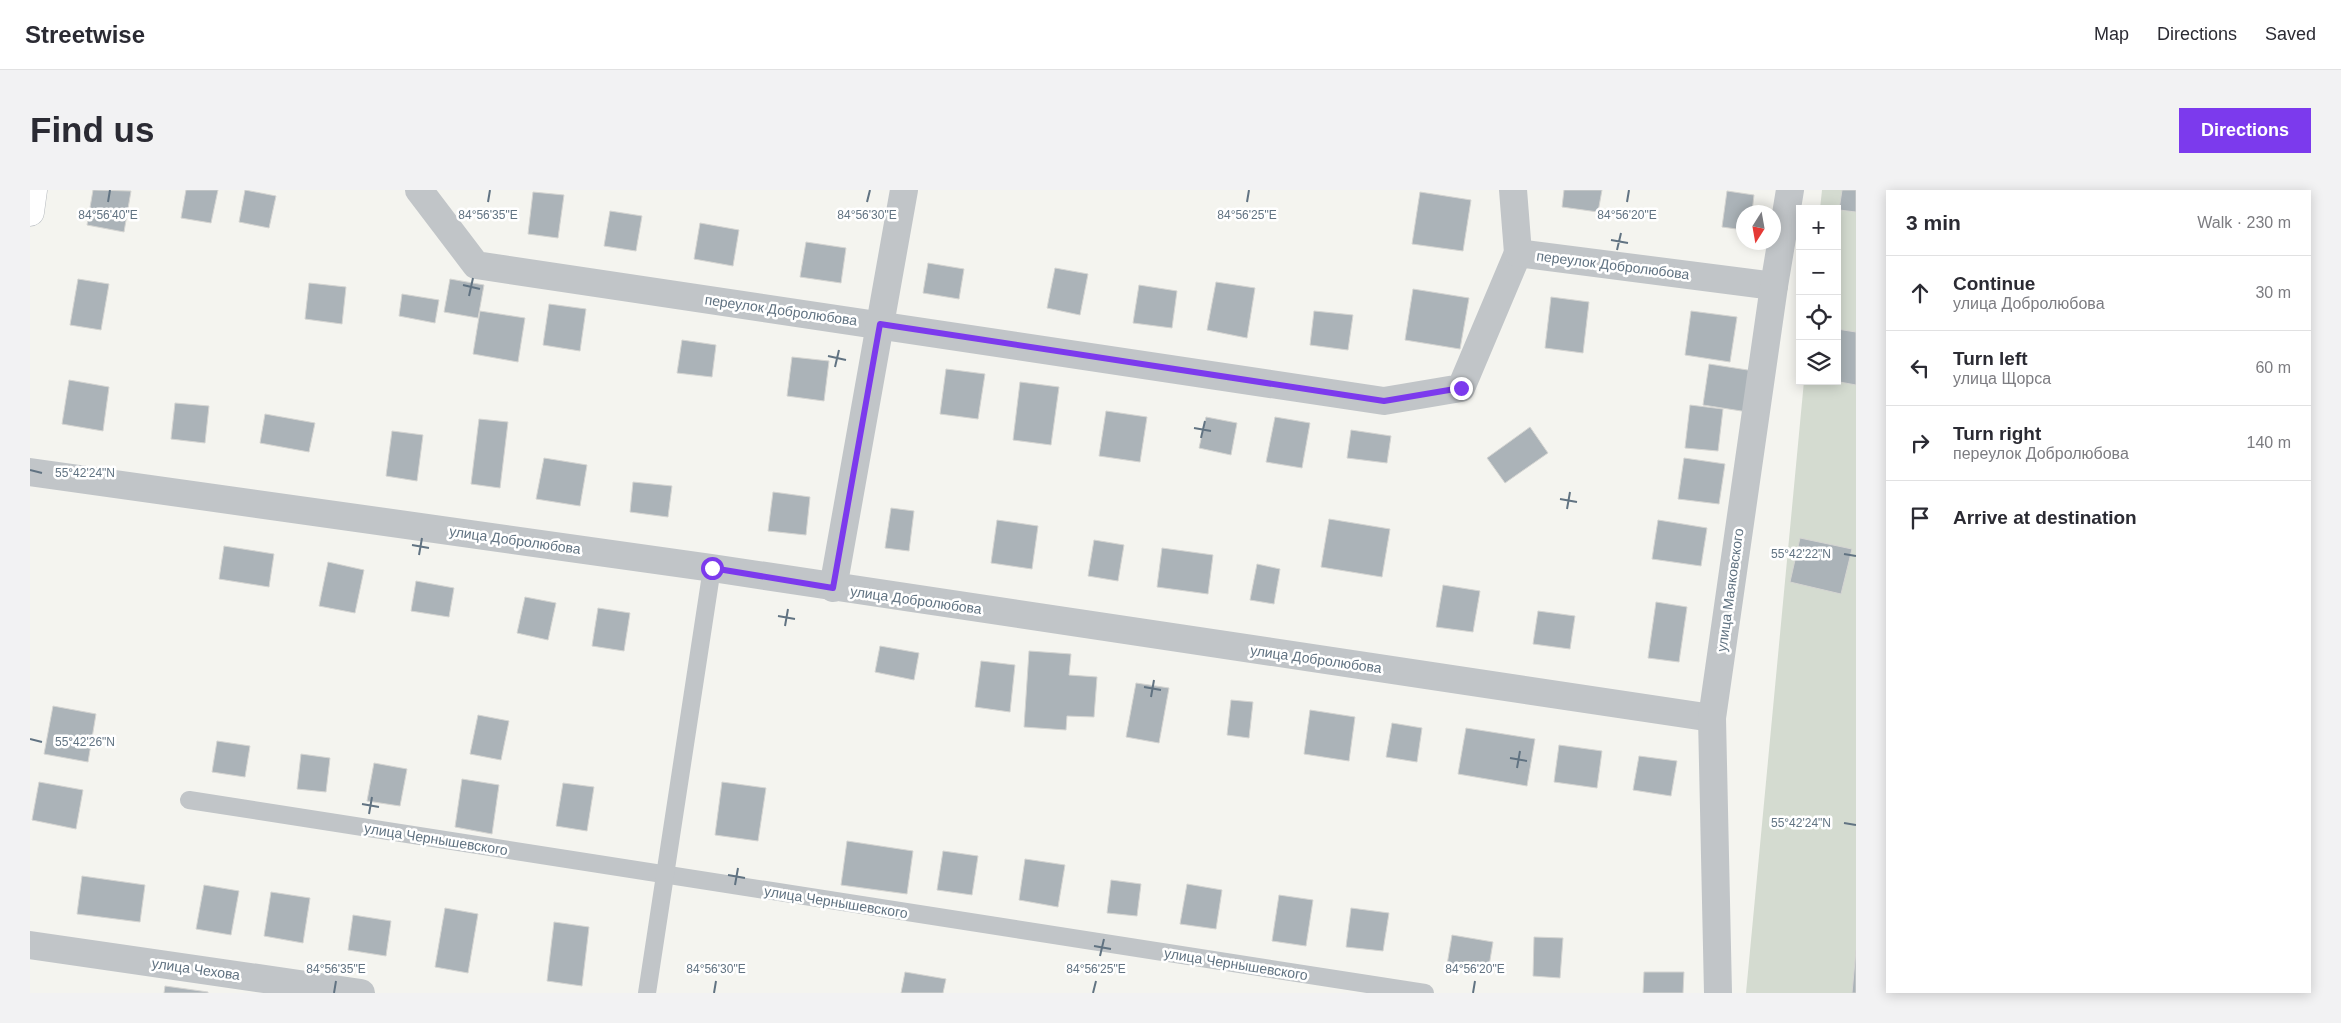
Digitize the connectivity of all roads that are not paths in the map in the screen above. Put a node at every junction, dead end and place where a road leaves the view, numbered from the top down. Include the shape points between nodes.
1 (34, 190) edge
2 (419, 190) edge
3 (904, 190) edge
4 (1512, 190) edge
5 (1790, 190) edge
6 (30, 212) edge
7 (1518, 253) junction
8 (1774, 286) junction
9 (880, 324) junction
10 (30, 472) edge
11 (712, 568) junction
12 (833, 588) junction
13 (1712, 718) junction
14 (189, 800) dead end
15 (664, 875) junction
16 (30, 945) edge
17 (362, 993) edge
18 (647, 993) edge
19 (1425, 993) edge
20 (1718, 993) edge

1 - 6 main road
2 - 9 street, переулок Добролюбова via 476,265
3 - 9 street
4 - 7 street
5 - 8 street, улица Маяковского
7 - 8 street, переулок Добролюбова
7 - 9 street, переулок Добролюбова via 1461,388 1384,401
8 - 13 street, улица Маяковского
9 - 12 street
10 - 11 street, улица Добролюбова
11 - 12 street, улица Добролюбова
11 - 15 lane
12 - 13 street, улица Добролюбова
13 - 20 street, улица Маяковского
14 - 15 lane, улица Чернышевского
15 - 18 lane
15 - 19 lane, улица Чернышевского
16 - 17 street, улица Чехова

